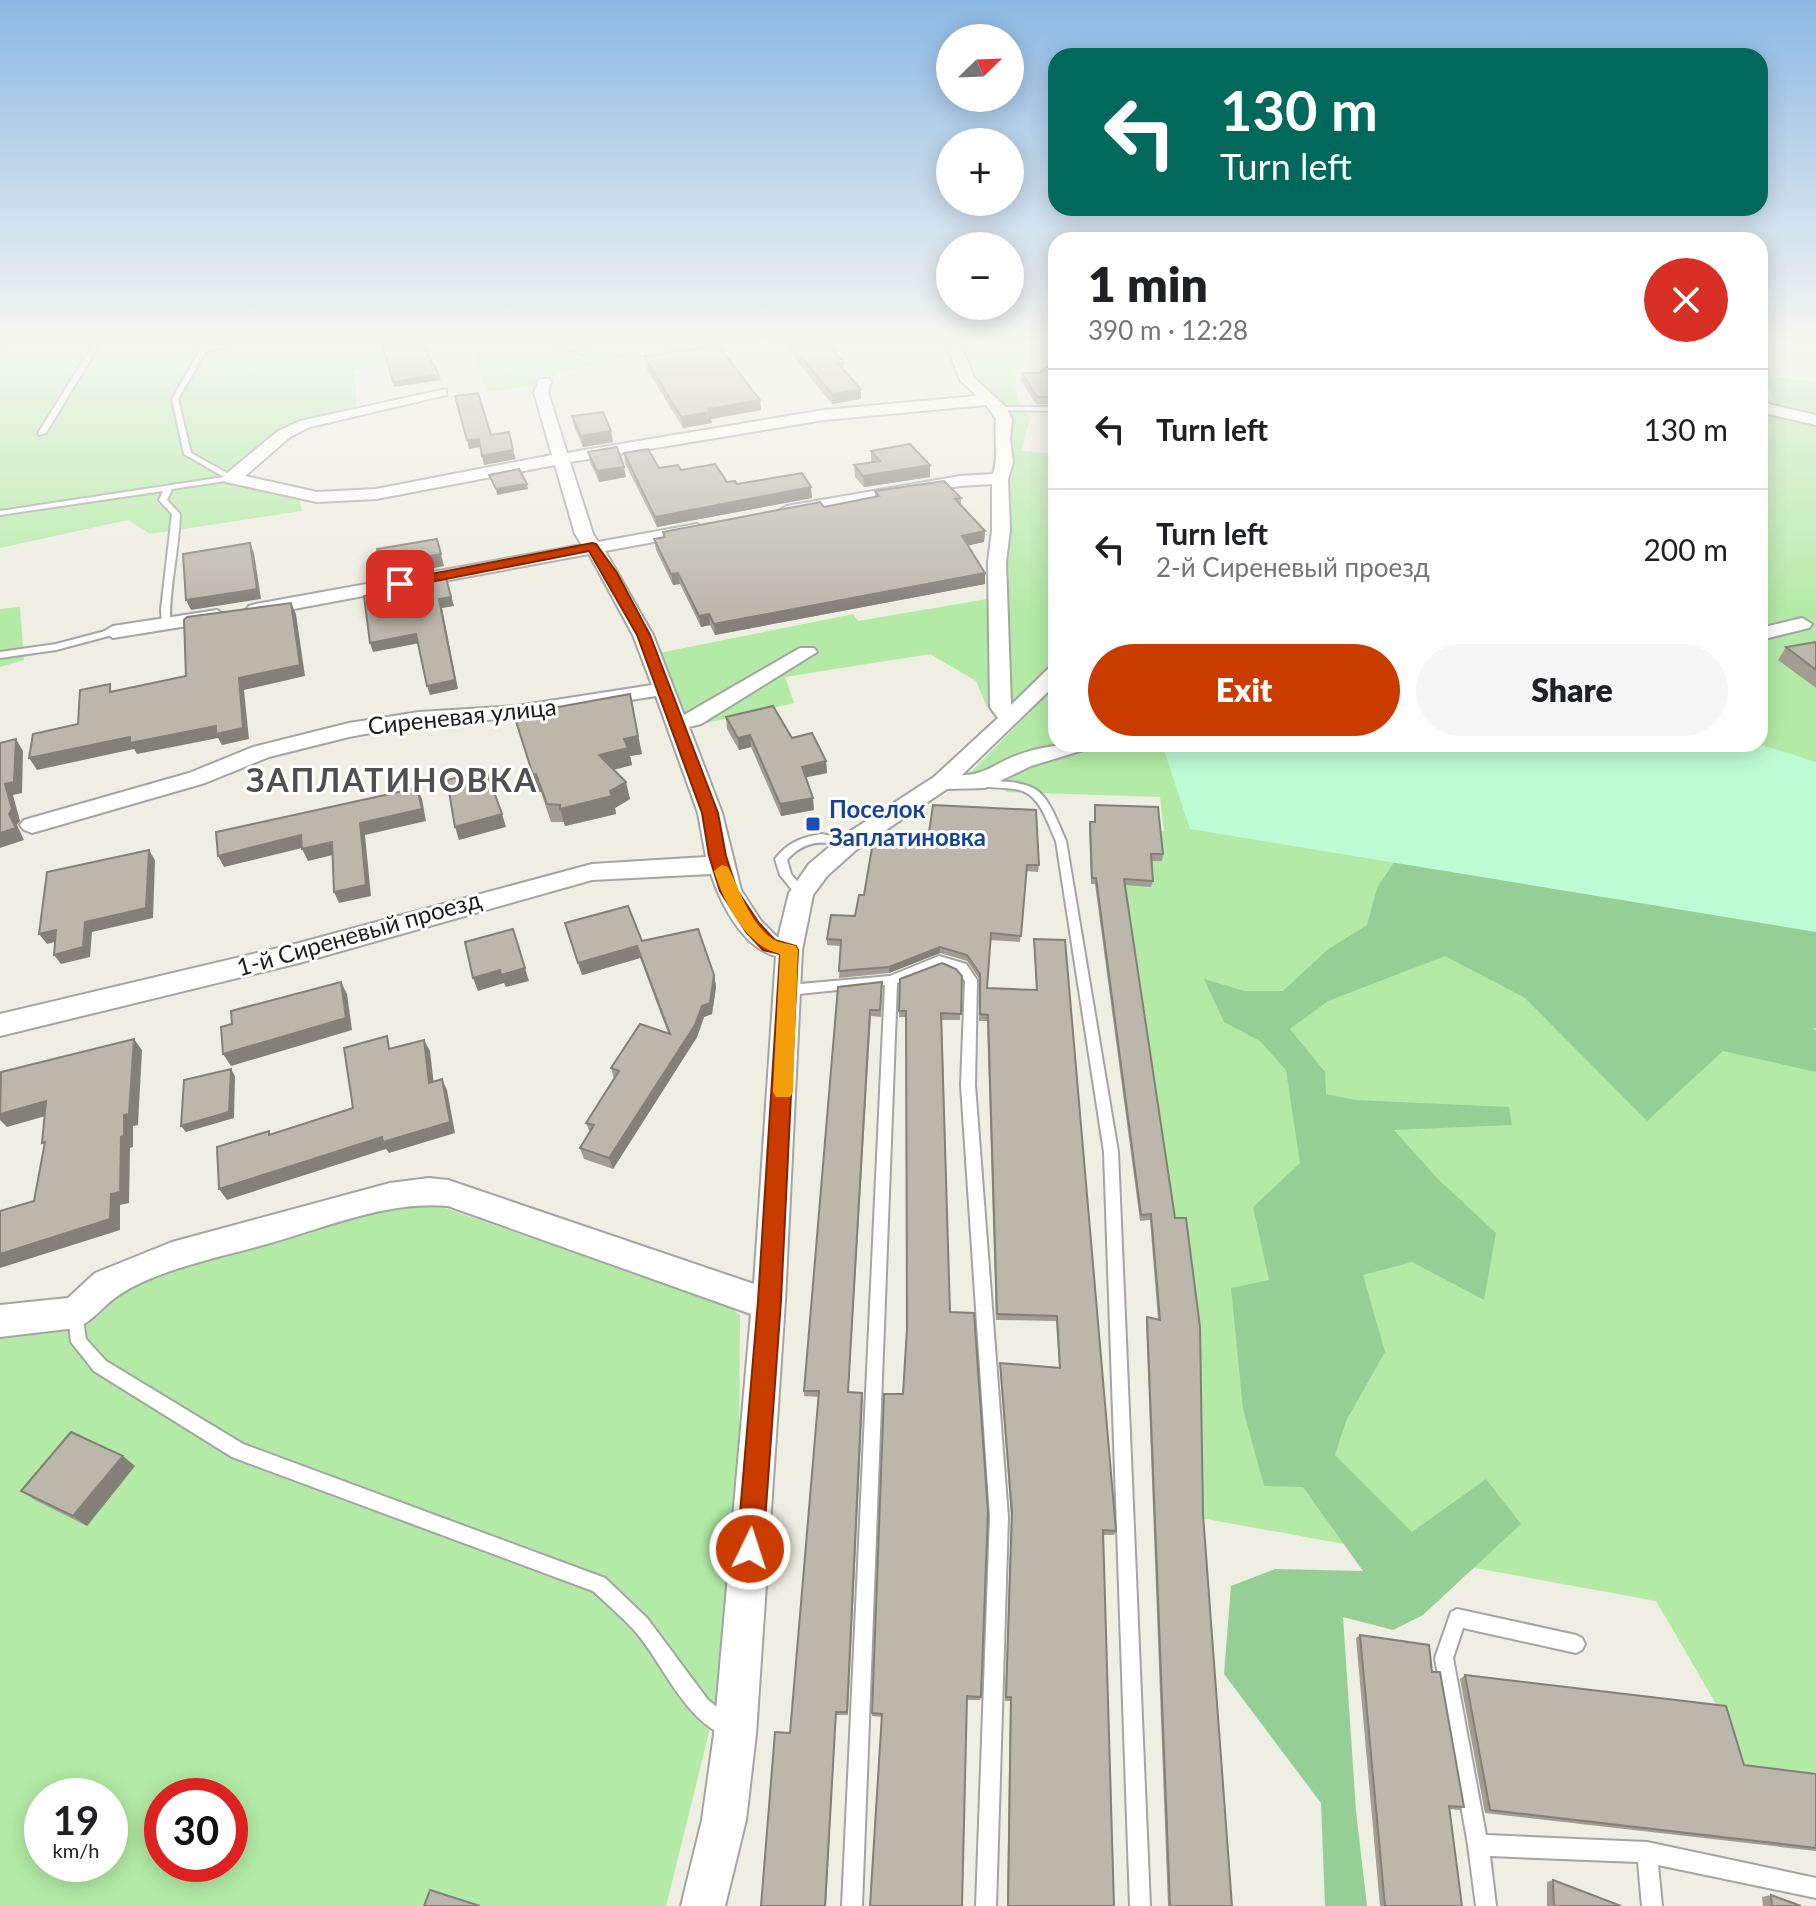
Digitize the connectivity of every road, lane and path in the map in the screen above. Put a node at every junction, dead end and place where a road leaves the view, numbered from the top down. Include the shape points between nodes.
1 (183, 434) edge
2 (284, 434) edge
3 (553, 434) edge
4 (710, 434) edge
5 (1002, 434) edge
6 (560, 459) junction
7 (232, 478) junction
8 (1000, 479) junction
9 (168, 489) junction
10 (3, 513) edge
11 (776, 514) edge
12 (716, 526) edge
13 (592, 547) junction
14 (166, 624) junction
15 (1802, 624) dead end
16 (113, 632) joint
17 (1768, 632) edge
18 (807, 652) dead end
19 (0, 655) edge
20 (1048, 680) edge
21 (664, 689) junction
22 (1010, 719) junction
23 (678, 724) junction
24 (1053, 752) edge
25 (942, 782) junction
26 (977, 783) junction
27 (32, 825) dead end
28 (848, 844) junction
29 (720, 865) junction
30 (801, 893) junction
31 (789, 950) junction
32 (891, 980) junction
33 (789, 990) junction
34 (0, 1025) edge
35 (769, 1301) junction
36 (76, 1313) junction
37 (0, 1321) edge
38 (1576, 1644) dead end
39 (735, 1734) junction
40 (1478, 1845) junction
41 (1647, 1852) junction
42 (1816, 1888) edge
43 (703, 1906) edge
44 (852, 1906) edge
45 (986, 1906) edge
46 (1140, 1906) edge
47 (1486, 1906) edge
48 (1652, 1906) edge

1 - 7 lane via 188,454
2 - 7 street
3 - 6 street
4 - 6 street
5 - 8 street via 1005,462
6 - 7 street via 376,494 317,497
6 - 13 street
7 - 9 lane
8 - 11 street via 834,500
8 - 22 street via 1001,707
9 - 10 lane
9 - 14 lane via 163,500 176,514 177,532 164,605
12 - 13 street
13 - 14 street
13 - 21 street via 643,635
14 - 16 street
15 - 17 street
16 - 19 lane
18 - 23 street
20 - 22 street
21 - 23 street
21 - 27 street, Сиреневая улица via 530,711 419,718 349,730 261,752 138,796
22 - 25 street
23 - 29 street via 710,813
24 - 26 street
25 - 26 street
25 - 28 street
26 - 46 lane via 1029,786 1043,799 1061,841 1111,1152
28 - 30 street
28 - 30 lane via 832,837 788,849 781,859
29 - 31 street via 752,927 769,945
29 - 34 street, 1-й Сиреневый проезд via 592,872 299,953
30 - 31 street
31 - 33 street
32 - 33 lane
32 - 44 lane
32 - 45 lane via 939,960 962,967 971,980 968,1085 999,1517
33 - 35 street
35 - 36 street via 429,1191 390,1196 172,1256 107,1284
35 - 39 street
36 - 37 street
36 - 39 lane via 79,1342 100,1366 238,1451 599,1584 641,1624 701,1707
38 - 40 lane via 1457,1618 1444,1658
39 - 43 street via 724,1820
40 - 41 lane
40 - 47 lane
41 - 42 lane
41 - 48 lane

